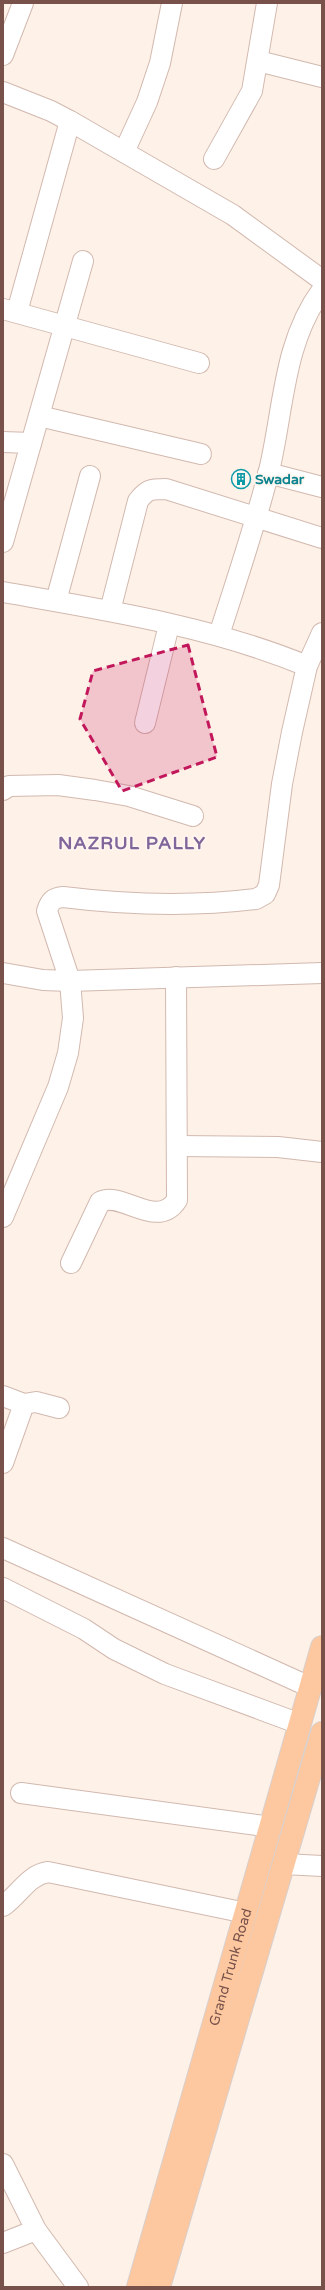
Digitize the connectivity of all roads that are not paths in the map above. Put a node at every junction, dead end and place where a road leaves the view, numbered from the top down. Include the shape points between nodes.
1 (23, 3) edge
2 (172, 3) edge
3 (266, 3) edge
4 (3, 55) edge
5 (258, 61) junction
6 (322, 77) edge
7 (3, 92) edge
8 (70, 121) junction
9 (124, 152) junction
10 (214, 159) dead end
11 (83, 262) dead end
12 (322, 280) edge
13 (322, 290) edge
14 (10, 311) edge
15 (65, 328) junction
16 (199, 364) dead end
17 (39, 416) junction
18 (3, 442) edge
19 (31, 443) junction
20 (201, 454) dead end
21 (268, 473) junction
22 (90, 476) dead end
23 (322, 487) edge
24 (256, 517) junction
25 (322, 538) edge
26 (3, 542) edge
27 (3, 592) edge
28 (56, 602) junction
29 (110, 611) junction
30 (169, 625) junction
31 (322, 633) edge
32 (219, 635) junction
33 (307, 666) junction
34 (145, 723) dead end
35 (3, 790) edge
36 (193, 816) dead end
37 (322, 972) edge
38 (3, 973) edge
39 (176, 977) junction
40 (70, 981) junction
41 (177, 1146) junction
42 (322, 1152) edge
43 (3, 1217) edge
44 (71, 1263) dead end
45 (3, 1396) edge
46 (24, 1404) junction
47 (59, 1408) dead end
48 (3, 1463) edge
49 (3, 1548) edge
50 (3, 1588) edge
51 (322, 1647) edge
52 (310, 1687) junction
53 (300, 1724) junction
54 (322, 1733) edge
55 (22, 1793) dead end
56 (270, 1826) junction
57 (284, 1864) junction
58 (322, 1866) edge
59 (3, 1906) edge
60 (246, 1913) junction
61 (3, 2164) edge
62 (36, 2230) junction
63 (3, 2243) edge
64 (78, 2287) edge
65 (138, 2287) edge
66 (159, 2287) edge

1 - 4 street
2 - 9 street via 154,83
3 - 5 street
5 - 6 street
5 - 10 street via 252,91 245,107
7 - 8 street
8 - 9 street
8 - 14 street
9 - 12 street via 233,215
11 - 15 street
13 - 21 street via 311,305 296,337 287,369
14 - 15 street
15 - 16 street
15 - 17 street
17 - 19 street
17 - 20 street
18 - 19 street
19 - 26 street
21 - 23 street
21 - 24 street
22 - 28 street
24 - 25 street
24 - 29 street via 166,489 144,492 138,501
24 - 32 street
27 - 28 street
28 - 29 street
29 - 30 street
30 - 32 street
30 - 34 street
31 - 33 street
32 - 33 street via 266,649
33 - 40 street via 282,784 269,885 265,894 256,899 184,905 54,898 49,903 47,911
35 - 36 street via 9,786 66,786 129,796
37 - 39 street
38 - 40 street via 43,980
39 - 40 street
39 - 41 street
40 - 43 street via 73,1018 68,1053 58,1087
41 - 42 street via 278,1147
41 - 44 street via 179,1190 172,1208 153,1211 113,1200 106,1199 100,1202
45 - 46 street
46 - 47 street via 36,1402
46 - 48 street
49 - 52 street
50 - 53 street via 165,1674
51 - 52 main road, Grand Trunk Road
52 - 53 main road, Grand Trunk Road
53 - 56 main road, Grand Trunk Road
54 - 57 main road, Grand Trunk Road
55 - 56 street
56 - 60 main road, Grand Trunk Road
57 - 58 street
57 - 66 main road, Grand Trunk Road
59 - 60 street via 31,1879 48,1872
60 - 65 main road, Grand Trunk Road
61 - 62 street
62 - 63 street
62 - 64 street

